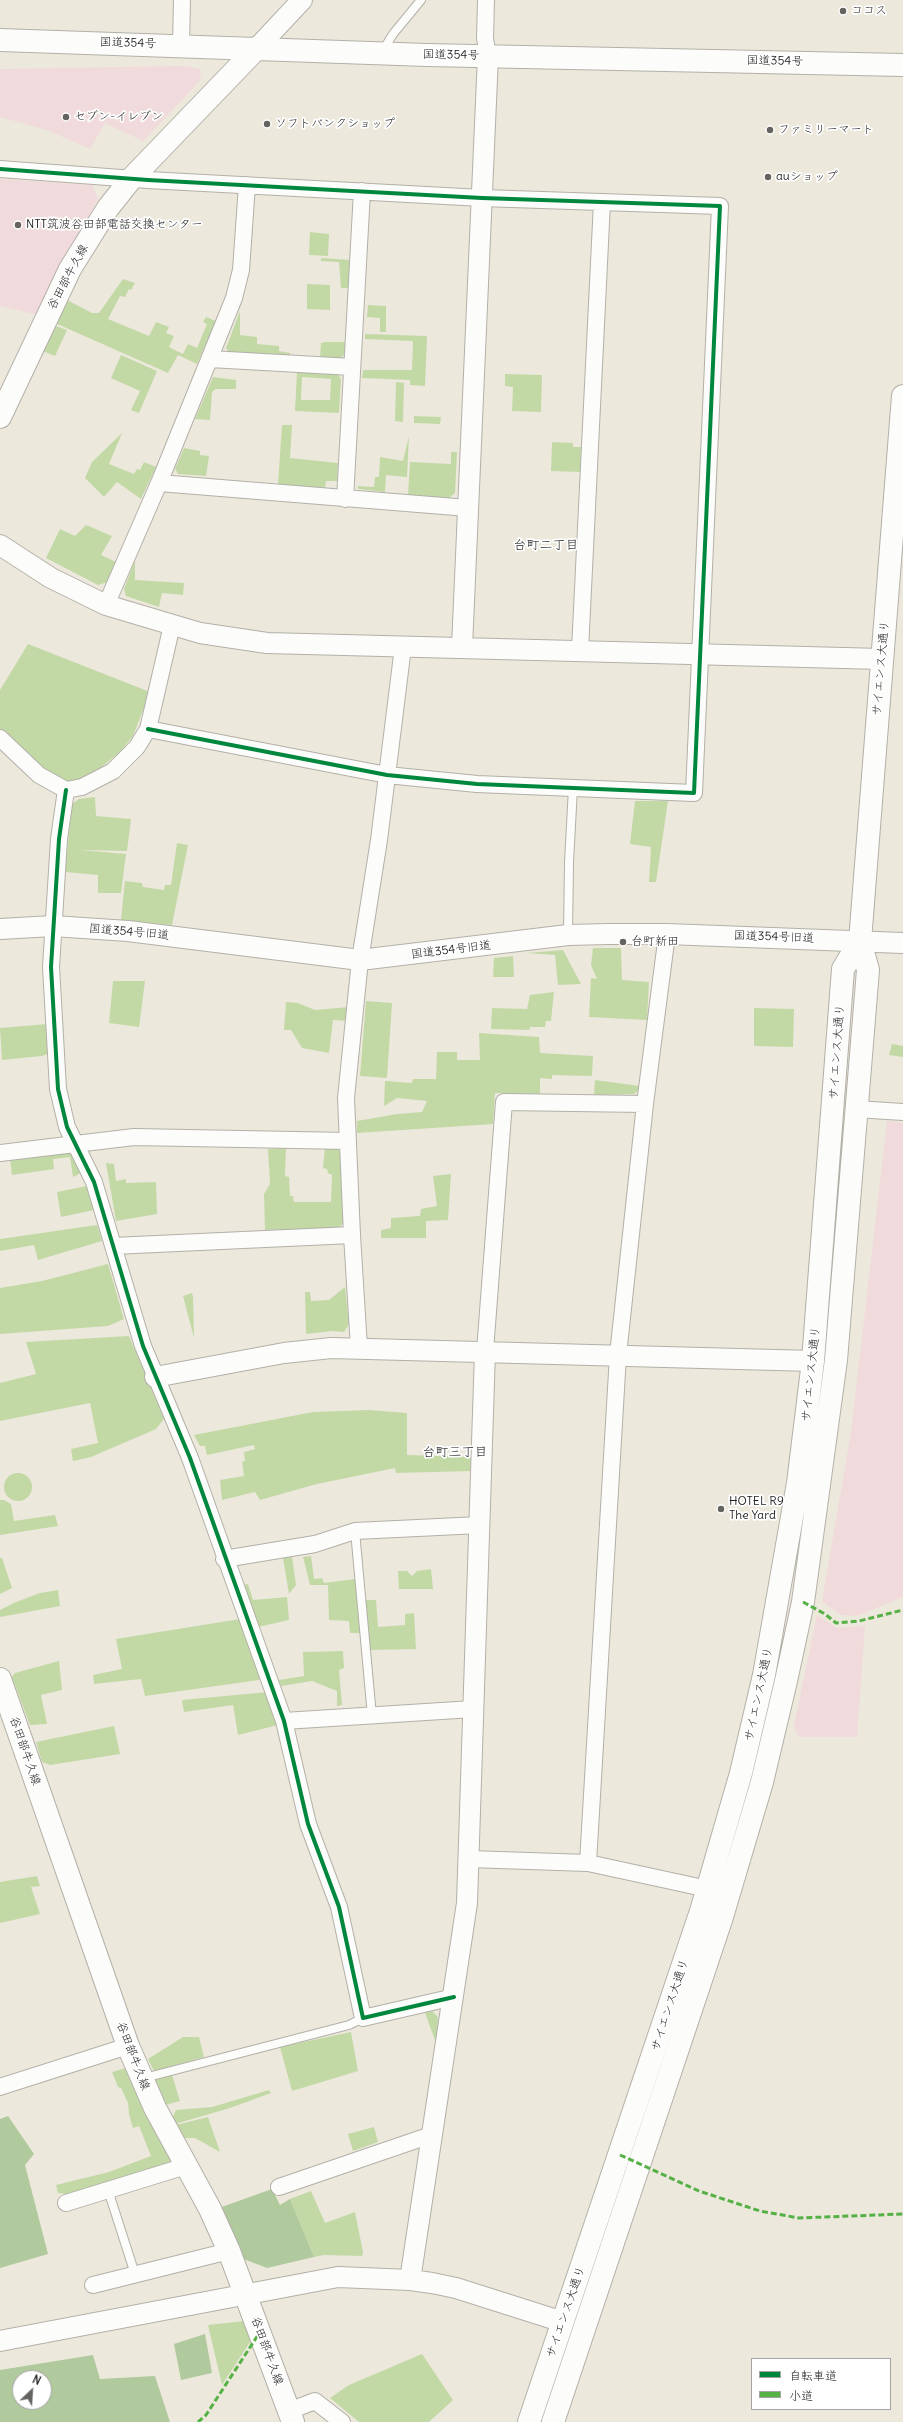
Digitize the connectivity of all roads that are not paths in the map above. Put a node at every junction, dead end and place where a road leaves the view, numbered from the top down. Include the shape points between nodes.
1 (182, 0) edge
2 (302, 0) edge
3 (421, 0) edge
4 (486, 0) edge
5 (0, 40) edge
6 (181, 45) junction
7 (258, 47) junction
8 (382, 52) junction
9 (488, 56) junction
10 (903, 65) edge
11 (0, 169) edge
12 (131, 179) junction
13 (247, 185) junction
14 (362, 191) junction
15 (482, 198) junction
16 (602, 202) junction
17 (210, 359) junction
18 (352, 367) junction
19 (903, 396) edge
20 (0, 417) edge
21 (159, 483) junction
22 (345, 499) junction
23 (468, 508) junction
24 (0, 545) edge
25 (106, 605) junction
26 (172, 625) junction
27 (403, 647) junction
28 (462, 647) junction
29 (580, 650) junction
30 (701, 653) junction
31 (882, 659) junction
32 (148, 729) junction
33 (0, 738) edge
34 (387, 775) junction
35 (573, 788) junction
36 (66, 790) junction
37 (53, 926) junction
38 (0, 929) edge
39 (667, 934) junction
40 (568, 935) junction
41 (860, 941) junction
42 (903, 943) edge
43 (360, 960) junction
44 (645, 1104) junction
45 (856, 1108) junction
46 (903, 1112) edge
47 (348, 1141) junction
48 (74, 1142) junction
49 (0, 1153) edge
50 (352, 1235) junction
51 (113, 1246) junction
52 (359, 1348) junction
53 (485, 1351) junction
54 (618, 1355) junction
55 (813, 1361) junction
56 (155, 1377) junction
57 (480, 1525) junction
58 (355, 1531) junction
59 (224, 1559) junction
60 (781, 1584) junction
61 (804, 1588) junction
62 (0, 1679) edge
63 (473, 1709) junction
64 (372, 1716) junction
65 (284, 1721) junction
66 (469, 1859) junction
67 (588, 1864) junction
68 (708, 1889) junction
69 (454, 1997) junction
70 (363, 2018) junction
71 (128, 2046) junction
72 (141, 2078) junction
73 (0, 2087) edge
74 (431, 2135) junction
75 (186, 2166) junction
76 (279, 2187) dead end
77 (108, 2190) junction
78 (66, 2203) dead end
79 (229, 2251) junction
80 (135, 2274) junction
81 (410, 2280) junction
82 (93, 2285) dead end
83 (247, 2296) junction
84 (563, 2322) junction
85 (0, 2341) edge
86 (291, 2417) edge
87 (342, 2422) edge
88 (529, 2422) edge
89 (553, 2422) edge

1 - 6 street
2 - 7 street
3 - 8 lane
4 - 9 street via 485,38
5 - 6 main road, 国道354号
6 - 7 main road, 国道354号
7 - 8 main road, 国道354号
7 - 12 main road, 谷田部牛久線
8 - 9 main road, 国道354号
9 - 10 main road, 国道354号
9 - 15 street
11 - 12 street
12 - 13 street
12 - 20 main road, 谷田部牛久線 via 95,227 70,269
13 - 14 street
13 - 17 street via 239,283
14 - 15 street
14 - 18 street
15 - 16 street
15 - 23 street
16 - 29 street
16 - 30 street via 720,206
17 - 18 street
17 - 21 street
18 - 22 street
19 - 31 main road, サイエンス大通り
21 - 22 street
21 - 25 street
22 - 23 street
23 - 28 street
24 - 25 street via 51,578
25 - 26 street
26 - 27 street via 225,638 267,643
26 - 32 street
27 - 28 street
27 - 34 street
28 - 29 street
29 - 30 street
30 - 31 street
30 - 35 street via 694,792
31 - 41 main road, サイエンス大通り
32 - 34 street
32 - 36 street via 137,747 113,771 82,787
33 - 36 street via 39,775
34 - 35 street via 477,784
34 - 43 street
35 - 40 lane
36 - 37 street
37 - 38 street, 国道354号旧道
37 - 43 street, 国道354号旧道 via 128,931
37 - 48 street via 51,967 58,1089 67,1127
39 - 40 street, 国道354号旧道
39 - 41 street, 国道354号旧道
39 - 44 street
40 - 43 street, 国道354号旧道
41 - 42 street, 国道354号旧道
41 - 45 main road, サイエンス大通り via 868,970
41 - 55 main road, サイエンス大通り via 843,969
43 - 47 street via 346,1098
44 - 53 street via 504,1102
44 - 54 street
45 - 46 street
45 - 61 main road, サイエンス大通り via 836,1360
47 - 48 street via 134,1137
47 - 50 street
48 - 49 street
48 - 51 street via 94,1182
50 - 51 street
50 - 52 street
51 - 56 street
52 - 53 street
52 - 56 street via 290,1352
53 - 54 street
53 - 57 street
54 - 55 street
54 - 67 street
55 - 60 main road, サイエンス大通り via 798,1483
56 - 59 street via 190,1458
57 - 58 street
57 - 63 street
58 - 59 street via 315,1544
58 - 64 lane
59 - 65 street
60 - 61 main road
60 - 68 main road, サイエンス大通り via 764,1676 741,1773
61 - 89 main road, サイエンス大通り via 786,1681 762,1782 721,1920
62 - 71 main road, 谷田部牛久線
63 - 64 street
63 - 66 street
64 - 65 street
65 - 70 street via 308,1824 339,1907
66 - 67 street
66 - 69 street via 467,1904
67 - 68 street
68 - 84 main road, サイエンス大通り
69 - 70 street
69 - 74 street
70 - 72 lane via 349,2025
71 - 72 main road, 谷田部牛久線
71 - 73 street
72 - 75 main road, 谷田部牛久線
74 - 76 street
74 - 81 street
75 - 77 street
75 - 79 main road, 谷田部牛久線 via 210,2209
77 - 78 street
77 - 80 lane
79 - 80 street
79 - 83 main road, 谷田部牛久線
80 - 82 street
81 - 83 street via 338,2277
81 - 84 street via 456,2288
83 - 85 street
83 - 86 main road, 谷田部牛久線
84 - 88 main road, サイエンス大通り
86 - 87 street via 315,2401

